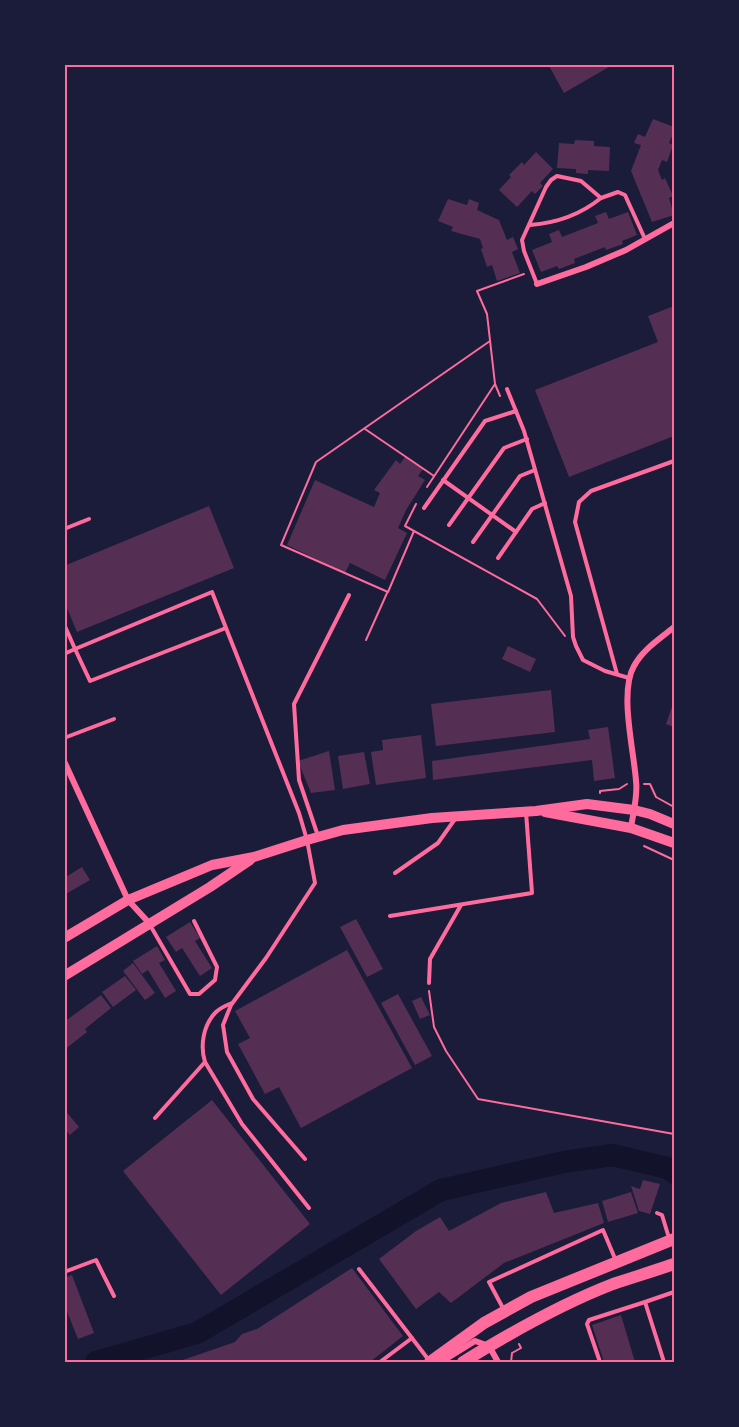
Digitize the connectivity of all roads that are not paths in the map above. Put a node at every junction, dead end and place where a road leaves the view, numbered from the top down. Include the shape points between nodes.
1 (601, 198) junction
2 (675, 223) edge
3 (530, 225) junction
4 (646, 240) junction
5 (537, 284) joint
6 (507, 390) dead end
7 (516, 411) junction
8 (527, 439) junction
9 (675, 461) edge
10 (535, 470) junction
11 (443, 480) junction
12 (468, 498) junction
13 (545, 503) junction
14 (424, 508) dead end
15 (492, 515) junction
16 (89, 519) dead end
17 (449, 525) dead end
18 (64, 529) edge
19 (516, 532) junction
20 (473, 542) dead end
21 (498, 558) dead end
22 (337, 621) dead end
23 (64, 624) edge
24 (226, 628) junction
25 (673, 630) edge
26 (75, 649) junction
27 (64, 654) edge
28 (617, 674) junction
29 (629, 678) junction
30 (114, 719) dead end
31 (64, 738) edge
32 (64, 760) edge
33 (634, 810) junction
34 (531, 811) junction
35 (458, 816) junction
36 (675, 824) edge
37 (631, 828) junction
38 (319, 837) junction
39 (307, 840) junction
40 (675, 843) edge
41 (254, 857) junction
42 (395, 873) dead end
43 (128, 900) junction
44 (462, 904) junction
45 (390, 916) dead end
46 (194, 921) dead end
47 (150, 924) junction
48 (64, 938) edge
49 (64, 976) edge
50 (429, 983) road end
51 (233, 1002) junction
52 (205, 1062) junction
53 (156, 1118) dead end
54 (305, 1158) dead end
55 (309, 1208) dead end
56 (657, 1213) dead end
57 (672, 1240) edge
58 (616, 1262) junction
59 (675, 1264) edge
60 (359, 1269) dead end
61 (64, 1272) edge
62 (675, 1292) edge
63 (114, 1296) dead end
64 (645, 1302) junction
65 (505, 1311) junction
66 (412, 1338) junction
67 (489, 1346) junction
68 (380, 1362) edge
69 (430, 1362) edge
70 (441, 1362) edge
71 (463, 1362) edge
72 (498, 1362) edge
73 (600, 1362) edge
74 (664, 1362) edge

1 - 3 lane via 572,216
1 - 3 lane via 581,181 557,176 546,188
1 - 4 lane via 618,192 625,195
2 - 4 street
3 - 5 lane via 522,245
4 - 5 street
6 - 7 lane
7 - 8 lane
7 - 11 lane via 485,421
8 - 10 lane
8 - 12 lane via 504,448
9 - 28 lane via 591,491 579,502 575,522
10 - 13 lane
10 - 15 lane via 520,476
11 - 12 lane
11 - 14 lane
12 - 15 lane
12 - 17 lane
13 - 19 lane via 532,509
13 - 28 lane via 571,596 576,646 583,660
15 - 19 lane
15 - 20 lane
16 - 18 lane
19 - 21 lane
22 - 38 lane via 349,595 294,704 299,780
23 - 26 lane
24 - 26 lane via 90,681
24 - 26 lane via 212,592
24 - 39 lane
25 - 29 street via 645,651
26 - 27 lane
28 - 29 lane
29 - 33 street via 627,699 637,784
30 - 31 lane
32 - 43 street
33 - 34 main road via 587,804
33 - 36 main road
33 - 37 street
34 - 35 main road
34 - 37 main road
34 - 44 lane via 532,893
35 - 38 main road via 380,824
35 - 42 lane via 438,843
37 - 40 main road
38 - 39 main road
39 - 41 main road
39 - 51 lane via 315,883
41 - 43 main road via 212,865
41 - 47 main road
43 - 47 street
43 - 48 main road
44 - 45 lane
44 - 50 lane via 430,959
46 - 47 lane via 218,967 215,980 199,994 190,994
47 - 49 main road
51 - 52 lane via 217,1010 210,1019 202,1042
51 - 54 lane via 223,1025 227,1052 253,1099
52 - 53 lane
52 - 55 lane via 242,1124
56 - 57 lane via 662,1215
57 - 58 highway
58 - 65 highway
58 - 65 lane via 603,1230 489,1282
59 - 67 highway via 587,1296
60 - 66 lane
61 - 63 lane via 96,1260
62 - 64 lane
64 - 73 lane via 589,1320
64 - 74 lane
65 - 69 highway
66 - 68 lane
66 - 69 lane
67 - 70 street via 475,1341
67 - 71 highway
67 - 72 street

